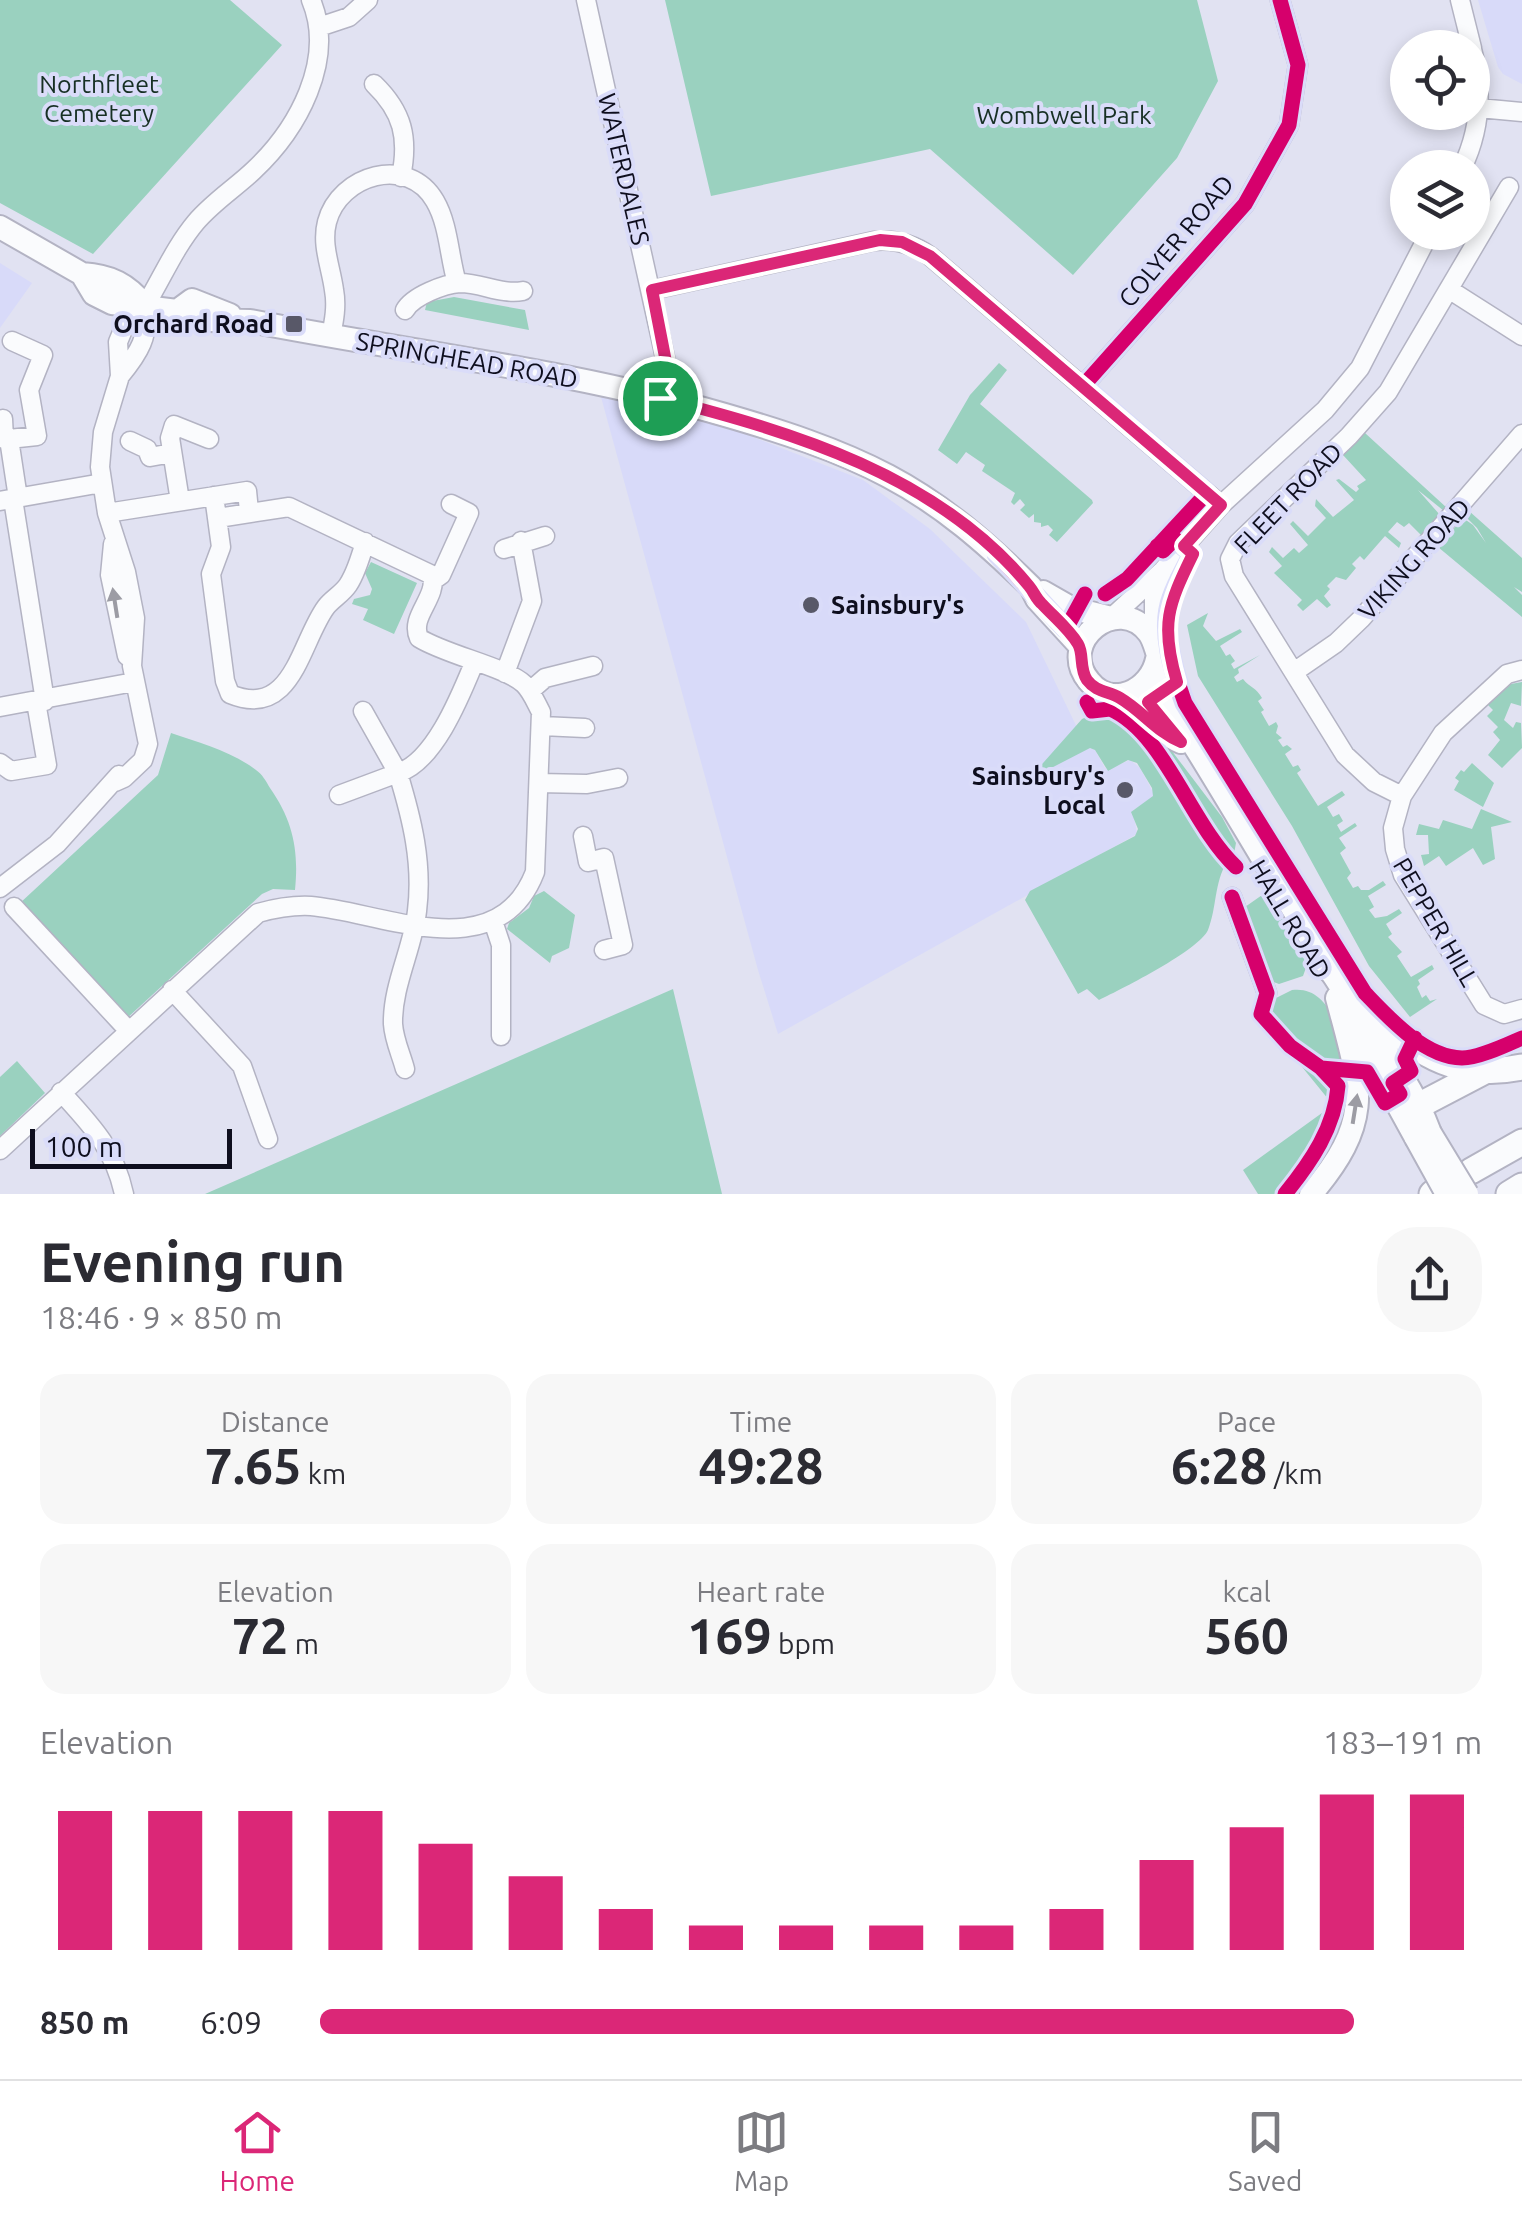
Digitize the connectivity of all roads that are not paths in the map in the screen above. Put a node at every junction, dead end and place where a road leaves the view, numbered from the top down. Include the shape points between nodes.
1 (311, 0) edge
2 (368, 0) edge
3 (586, 0) edge
4 (1280, 0) edge
5 (1460, 0) edge
6 (320, 27) junction
7 (1468, 30) edge
8 (374, 84) dead end
9 (1490, 109) edge
10 (1522, 112) edge
11 (402, 177) junction
12 (1509, 187) dead end
13 (0, 227) edge
14 (1421, 250) edge
15 (457, 283) junction
16 (652, 290) junction
17 (1450, 290) junction
18 (523, 291) dead end
19 (145, 306) junction
20 (405, 310) dead end
21 (332, 336) junction
22 (1522, 336) edge
23 (12, 341) dead end
24 (1082, 386) junction
25 (660, 398) junction
26 (4, 419) dead end
27 (1522, 434) edge
28 (9, 439) junction
29 (210, 439) dead end
30 (130, 442) dead end
31 (172, 453) junction
32 (102, 484) junction
33 (214, 496) junction
34 (10, 499) edge
35 (180, 500) junction
36 (452, 504) dead end
37 (1221, 505) junction
38 (249, 511) junction
39 (107, 513) junction
40 (218, 518) junction
41 (545, 536) dead end
42 (365, 542) junction
43 (1163, 570) junction
44 (434, 582) junction
45 (1030, 588) junction
46 (1111, 618) junction
47 (1081, 648) junction
48 (1156, 650) junction
49 (474, 663) junction
50 (593, 666) dead end
51 (1522, 670) edge
52 (1294, 672) junction
53 (133, 674) junction
54 (505, 674) junction
55 (530, 691) junction
56 (1126, 693) junction
57 (41, 702) junction
58 (0, 707) edge
59 (364, 710) dead end
60 (542, 726) junction
61 (585, 728) dead end
62 (0, 763) edge
63 (398, 774) junction
64 (618, 778) dead end
65 (538, 783) junction
66 (339, 794) dead end
67 (1402, 796) junction
68 (583, 836) dead end
69 (1, 884) edge
70 (1232, 896) dead end
71 (14, 906) dead end
72 (493, 921) junction
73 (415, 928) junction
74 (604, 950) dead end
75 (1331, 970) junction
76 (172, 990) junction
77 (1267, 993) dead end
78 (1337, 998) junction
79 (1522, 1010) edge
80 (128, 1030) junction
81 (501, 1036) dead end
82 (1522, 1067) edge
83 (406, 1069) dead end
84 (1484, 1071) junction
85 (61, 1092) junction
86 (1420, 1105) junction
87 (1422, 1136) junction
88 (268, 1138) dead end
89 (1522, 1142) edge
90 (0, 1150) edge
91 (1469, 1183) edge
92 (1522, 1186) edge
93 (124, 1194) edge
94 (1311, 1194) edge
95 (1447, 1194) edge
96 (1509, 1194) edge

1 - 6 street
2 - 6 street via 353,15
3 - 16 street, WATERDALES
4 - 24 street, COLYER ROAD via 1298,65 1289,124 1245,204
5 - 7 street
6 - 19 street via 315,72 287,130 189,231
8 - 11 street via 398,110 406,152
9 - 10 street
11 - 15 street via 437,204
11 - 21 street via 358,181 329,215 324,244 335,295
12 - 17 street, FLEET ROAD
13 - 19 main road via 82,274 128,287
14 - 37 street via 1360,368 1325,410
15 - 18 street
15 - 20 street via 420,294
16 - 24 street via 865,243 902,242 930,256
16 - 25 street, WATERDALES via 666,362
17 - 22 street
17 - 52 street, FLEET ROAD via 1378,405 1232,552 1234,576
19 - 21 main road, SPRINGHEAD ROAD
19 - 32 street via 149,328 120,376 103,432
21 - 25 main road, SPRINGHEAD ROAD
23 - 28 street via 43,355 30,390 37,436
24 - 37 street
25 - 45 main road, SPRINGHEAD ROAD via 795,437 887,475 968,528
26 - 28 street
27 - 52 street, VIKING ROAD via 1361,620
28 - 34 street
29 - 31 street via 174,425
30 - 31 street via 148,449 150,457
31 - 35 street
32 - 34 street
32 - 39 street
33 - 35 street
33 - 38 street via 247,491
33 - 40 street
34 - 57 street
35 - 39 street
36 - 44 street via 469,513
37 - 43 street
38 - 40 street
38 - 42 street via 288,508
39 - 53 street via 114,538 110,575
40 - 42 street via 222,546 211,574 225,681 230,694 245,700 262,700 300,663
41 - 54 street via 513,545 532,601
42 - 44 street via 427,572
43 - 46 street
43 - 48 street, HALL ROAD via 1154,600
44 - 49 street via 416,634
45 - 46 main road, SPRINGHEAD ROAD
45 - 47 main road, SPRINGHEAD ROAD
46 - 47 main road via 1090,630
46 - 48 main road via 1136,622
47 - 56 main road, HALL ROAD via 1086,678 1099,690
48 - 56 main road via 1150,678
48 - 75 main road, HALL ROAD via 1174,713
49 - 54 street
49 - 63 street via 416,766
50 - 55 street via 545,678
51 - 67 street, PEPPER HILL via 1507,674 1442,733
52 - 67 street, FLEET ROAD via 1348,758
53 - 57 street
53 - 69 street via 147,752 57,844
54 - 55 street
55 - 60 street
56 - 78 main road, HALL ROAD via 1158,712 1181,742
57 - 58 street
57 - 62 street via 47,765 10,771
59 - 63 street
60 - 61 street
60 - 65 street
63 - 66 street
63 - 73 street via 418,859
64 - 65 street
65 - 72 street via 535,872 518,900
67 - 79 street, PEPPER HILL via 1393,834 1403,875 1486,1007 1504,1014
68 - 74 street via 588,862 604,858 618,916 623,945
70 - 77 street
71 - 80 street
72 - 73 street
72 - 81 street via 501,944
73 - 76 street via 317,907 278,907 258,914
73 - 83 street via 393,1018
75 - 84 highway via 1411,1046 1447,1064
75 - 86 main road, HALL ROAD
76 - 80 street
76 - 88 street via 242,1066
78 - 87 main road, HALL ROAD
94 -> 78 main road via 1341,1152 1356,1110 1356,1063
80 - 85 street
82 - 84 highway
84 - 86 highway
85 - 90 street
85 - 93 street via 106,1142
86 - 87 main road, HALL ROAD
87 - 91 main road, HALL ROAD, bridge
87 - 95 main road, HALL ROAD, bridge
89 - 91 highway
92 - 96 highway

